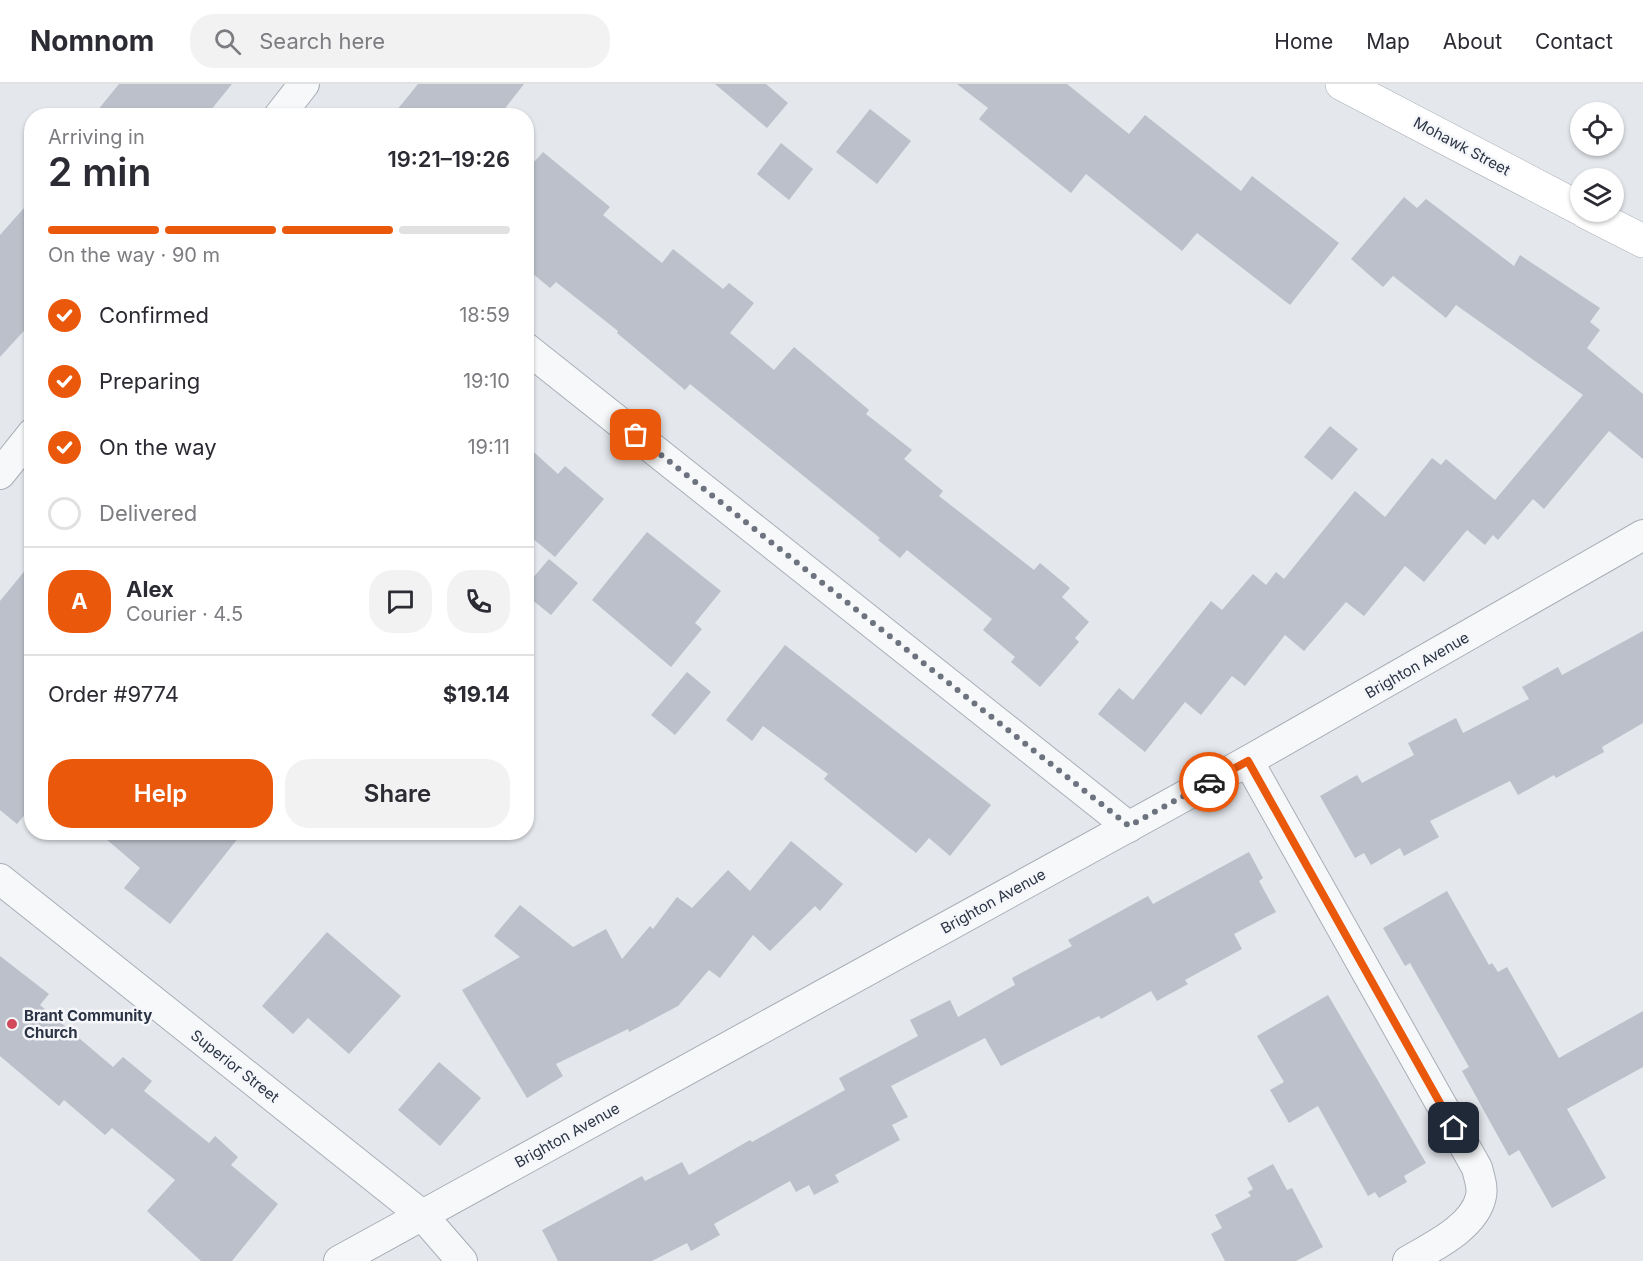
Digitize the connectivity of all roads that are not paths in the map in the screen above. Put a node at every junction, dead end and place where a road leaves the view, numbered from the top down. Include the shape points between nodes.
1 (304, 84) edge
2 (1342, 84) edge
3 (285, 108) edge
4 (1570, 203) edge
5 (1606, 222) edge
6 (1643, 241) edge
7 (534, 354) edge
8 (24, 444) edge
9 (0, 474) edge
10 (1643, 535) edge
11 (1248, 761) junction
12 (1129, 826) junction
13 (0, 879) edge
14 (422, 1215) junction
15 (339, 1261) edge
16 (462, 1261) edge
17 (1409, 1261) edge

1 - 3 street
2 - 4 street, Mohawk Street
5 - 6 street
7 - 12 street
8 - 9 street
10 - 11 street, Brighton Avenue
11 - 12 street, Brighton Avenue
11 - 17 street via 1477,1168 1481,1196 1475,1210 1448,1236
12 - 14 street, Brighton Avenue
13 - 14 street, Superior Street
14 - 15 street, Brighton Avenue
14 - 16 street, Superior Street

